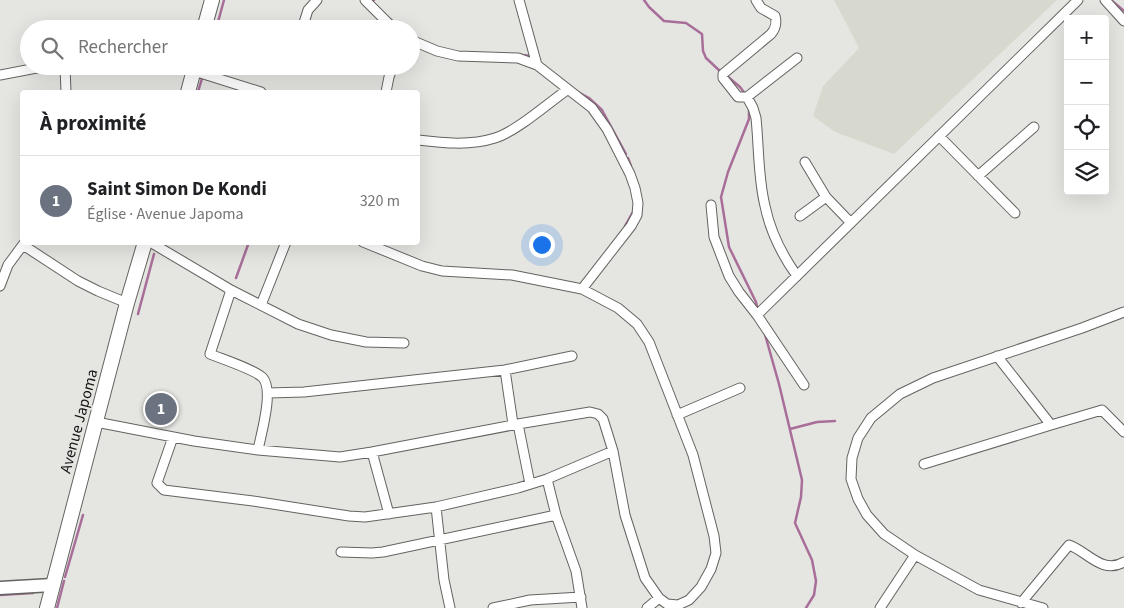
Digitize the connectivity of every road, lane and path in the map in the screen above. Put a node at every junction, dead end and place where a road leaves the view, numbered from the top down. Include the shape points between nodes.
1 (212, 0) edge
2 (317, 0) edge
3 (365, 0) edge
4 (519, 0) edge
5 (756, 0) edge
6 (1078, 0) edge
7 (1105, 0) edge
8 (373, 4) edge
9 (206, 20) edge
10 (305, 20) edge
11 (386, 20) edge
12 (1124, 20) edge
13 (420, 44) edge
14 (797, 58) dead end
15 (537, 65) junction
16 (20, 71) edge
17 (0, 74) edge
18 (65, 75) edge
19 (192, 75) edge
20 (214, 75) edge
21 (390, 75) edge
22 (66, 90) edge
23 (188, 90) edge
24 (255, 90) edge
25 (386, 90) edge
26 (567, 90) junction
27 (747, 98) junction
28 (1034, 127) dead end
29 (939, 136) junction
30 (420, 140) edge
31 (806, 162) dead end
32 (978, 176) junction
33 (826, 197) junction
34 (711, 205) dead end
35 (1015, 213) dead end
36 (800, 216) dead end
37 (851, 223) junction
38 (23, 245) edge
39 (25, 245) edge
40 (144, 245) edge
41 (155, 245) edge
42 (285, 245) edge
43 (371, 245) edge
44 (797, 276) junction
45 (0, 286) edge
46 (582, 289) junction
47 (231, 290) junction
48 (127, 303) junction
49 (261, 306) junction
50 (1124, 312) edge
51 (757, 314) junction
52 (404, 343) dead end
53 (572, 356) dead end
54 (997, 356) junction
55 (505, 370) junction
56 (804, 385) dead end
57 (740, 388) dead end
58 (268, 393) junction
59 (677, 415) junction
60 (96, 422) junction
61 (516, 424) junction
62 (1051, 425) junction
63 (1124, 432) edge
64 (173, 436) junction
65 (258, 450) junction
66 (613, 451) junction
67 (372, 452) junction
68 (924, 464) dead end
69 (547, 479) junction
70 (530, 484) junction
71 (436, 507) junction
72 (389, 514) junction
73 (556, 515) junction
74 (439, 540) junction
75 (341, 552) dead end
76 (915, 555) junction
77 (1124, 562) edge
78 (52, 585) junction
79 (0, 588) edge
80 (581, 597) junction
81 (659, 598) junction
82 (1021, 603) junction
83 (46, 608) edge
84 (450, 608) edge
85 (493, 608) edge
86 (582, 608) edge
87 (647, 608) edge
88 (880, 608) edge
89 (1043, 608) edge

1 - 9 main road
2 - 10 street
3 - 8 street
4 - 15 street
5 - 27 street via 761,8 775,16 774,30 722,76 738,97
6 - 29 street
7 - 12 street
8 - 11 street
13 - 15 street via 458,56 518,58
14 - 27 street
15 - 26 street
16 - 17 street
18 - 22 street
19 - 23 main road
20 - 24 street
21 - 25 street
26 - 30 street via 497,137 474,143
26 - 46 street via 592,108 607,129 630,174 638,203 637,215 631,226
27 - 44 street via 755,112 766,212 783,255
28 - 32 street
29 - 32 street
29 - 37 street
31 - 33 street
32 - 35 street
33 - 36 street
33 - 37 street
34 - 51 street via 714,237 729,276
37 - 44 street
38 - 45 street via 8,265
39 - 48 street via 78,281
40 - 48 main road, Avenue Japoma
41 - 47 street
42 - 49 street
43 - 46 street via 435,269 512,275
44 - 51 street
46 - 59 street via 618,308 637,324 649,342
47 - 49 street
47 - 58 street via 210,354 257,374 266,383
48 - 60 main road, Avenue Japoma
49 - 52 street via 332,336 366,342
50 - 54 street
51 - 56 street
53 - 55 street
54 - 62 street
54 - 76 street via 933,378 900,394 872,418 858,438 852,458 851,479 858,499 884,534
55 - 58 street
55 - 61 street
57 - 59 street
58 - 65 street
59 - 81 street via 693,455 716,553 701,587 689,600 678,605 667,604
60 - 64 street
60 - 78 main road, Avenue Japoma
61 - 66 street via 590,412 598,414 603,419
61 - 67 street
61 - 70 street
62 - 63 street via 1102,410
62 - 68 street
64 - 65 street
64 - 72 street via 158,483 164,490 349,516
65 - 67 street via 325,457
66 - 69 street
66 - 81 street via 640,566
67 - 72 street
69 - 70 street
69 - 73 street
70 - 71 street
71 - 72 street
71 - 74 street
73 - 74 street
73 - 80 street via 576,571
74 - 75 street via 383,552
74 - 84 street
76 - 82 street via 979,590
76 - 88 street
77 - 82 street via 1108,565 1089,558 1070,545
78 - 79 main road
78 - 83 main road, Avenue Japoma
80 - 85 street via 530,600
80 - 86 street
81 - 87 street
82 - 89 street

